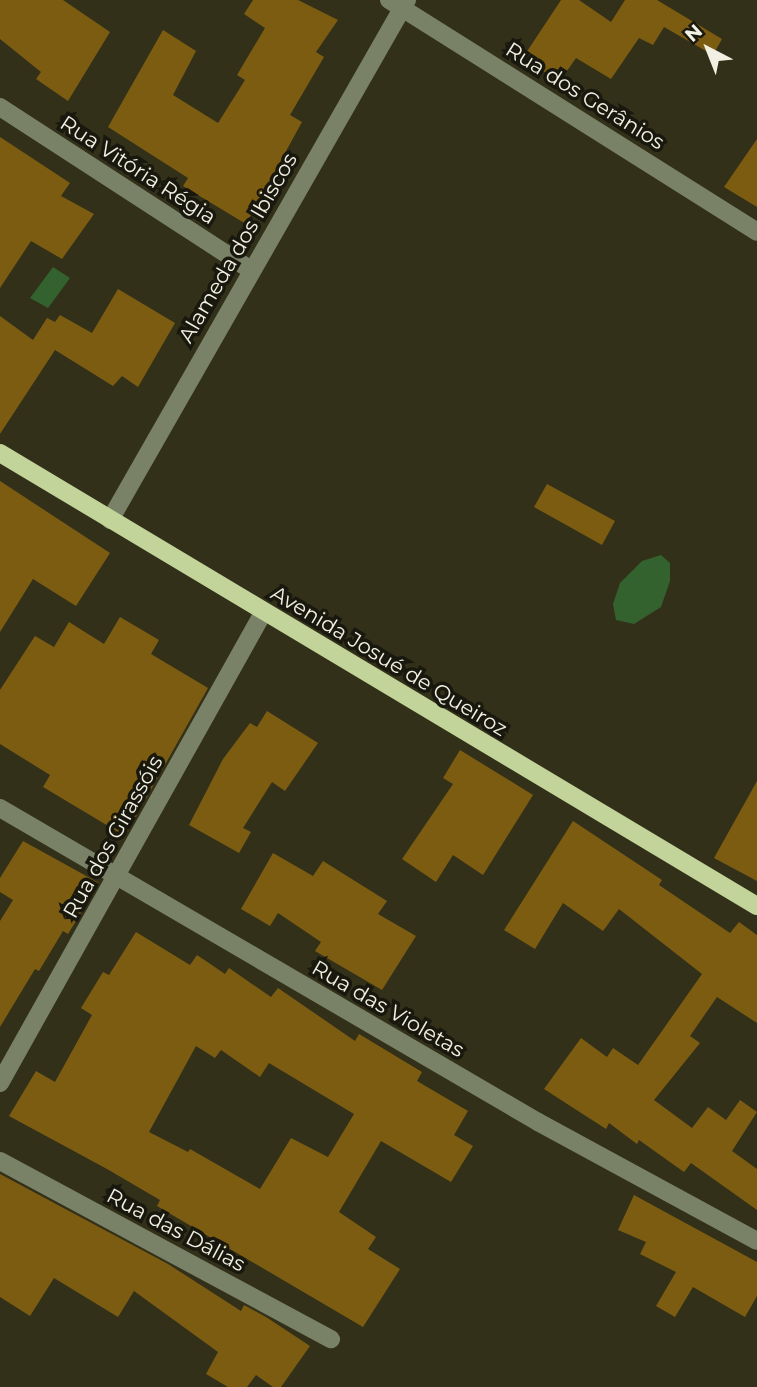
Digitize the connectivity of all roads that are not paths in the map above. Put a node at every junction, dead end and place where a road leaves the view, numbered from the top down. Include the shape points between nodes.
1 (399, 3) edge
2 (0, 107) edge
3 (757, 232) edge
4 (251, 270) junction
5 (0, 453) edge
6 (110, 520) junction
7 (264, 613) junction
8 (0, 808) edge
9 (117, 879) junction
10 (757, 905) edge
11 (0, 1083) edge
12 (0, 1161) edge
13 (757, 1241) edge
14 (331, 1339) dead end

1 - 3 street, Rua dos Gerânios
1 - 4 street, Alameda dos Ibiscos
2 - 4 street, Rua Vitória Régia
4 - 6 street, Alameda dos Ibiscos
5 - 6 main road, Avenida Josué de Queiroz
6 - 7 main road, Avenida Josué de Queiroz
7 - 9 street, Rua dos Girassóis
7 - 10 main road, Avenida Josué de Queiroz
8 - 9 street, Rua das Violetas
9 - 11 street, Rua dos Girassóis
9 - 13 street, Rua das Violetas via 538,1122
12 - 14 street, Rua das Dálias

